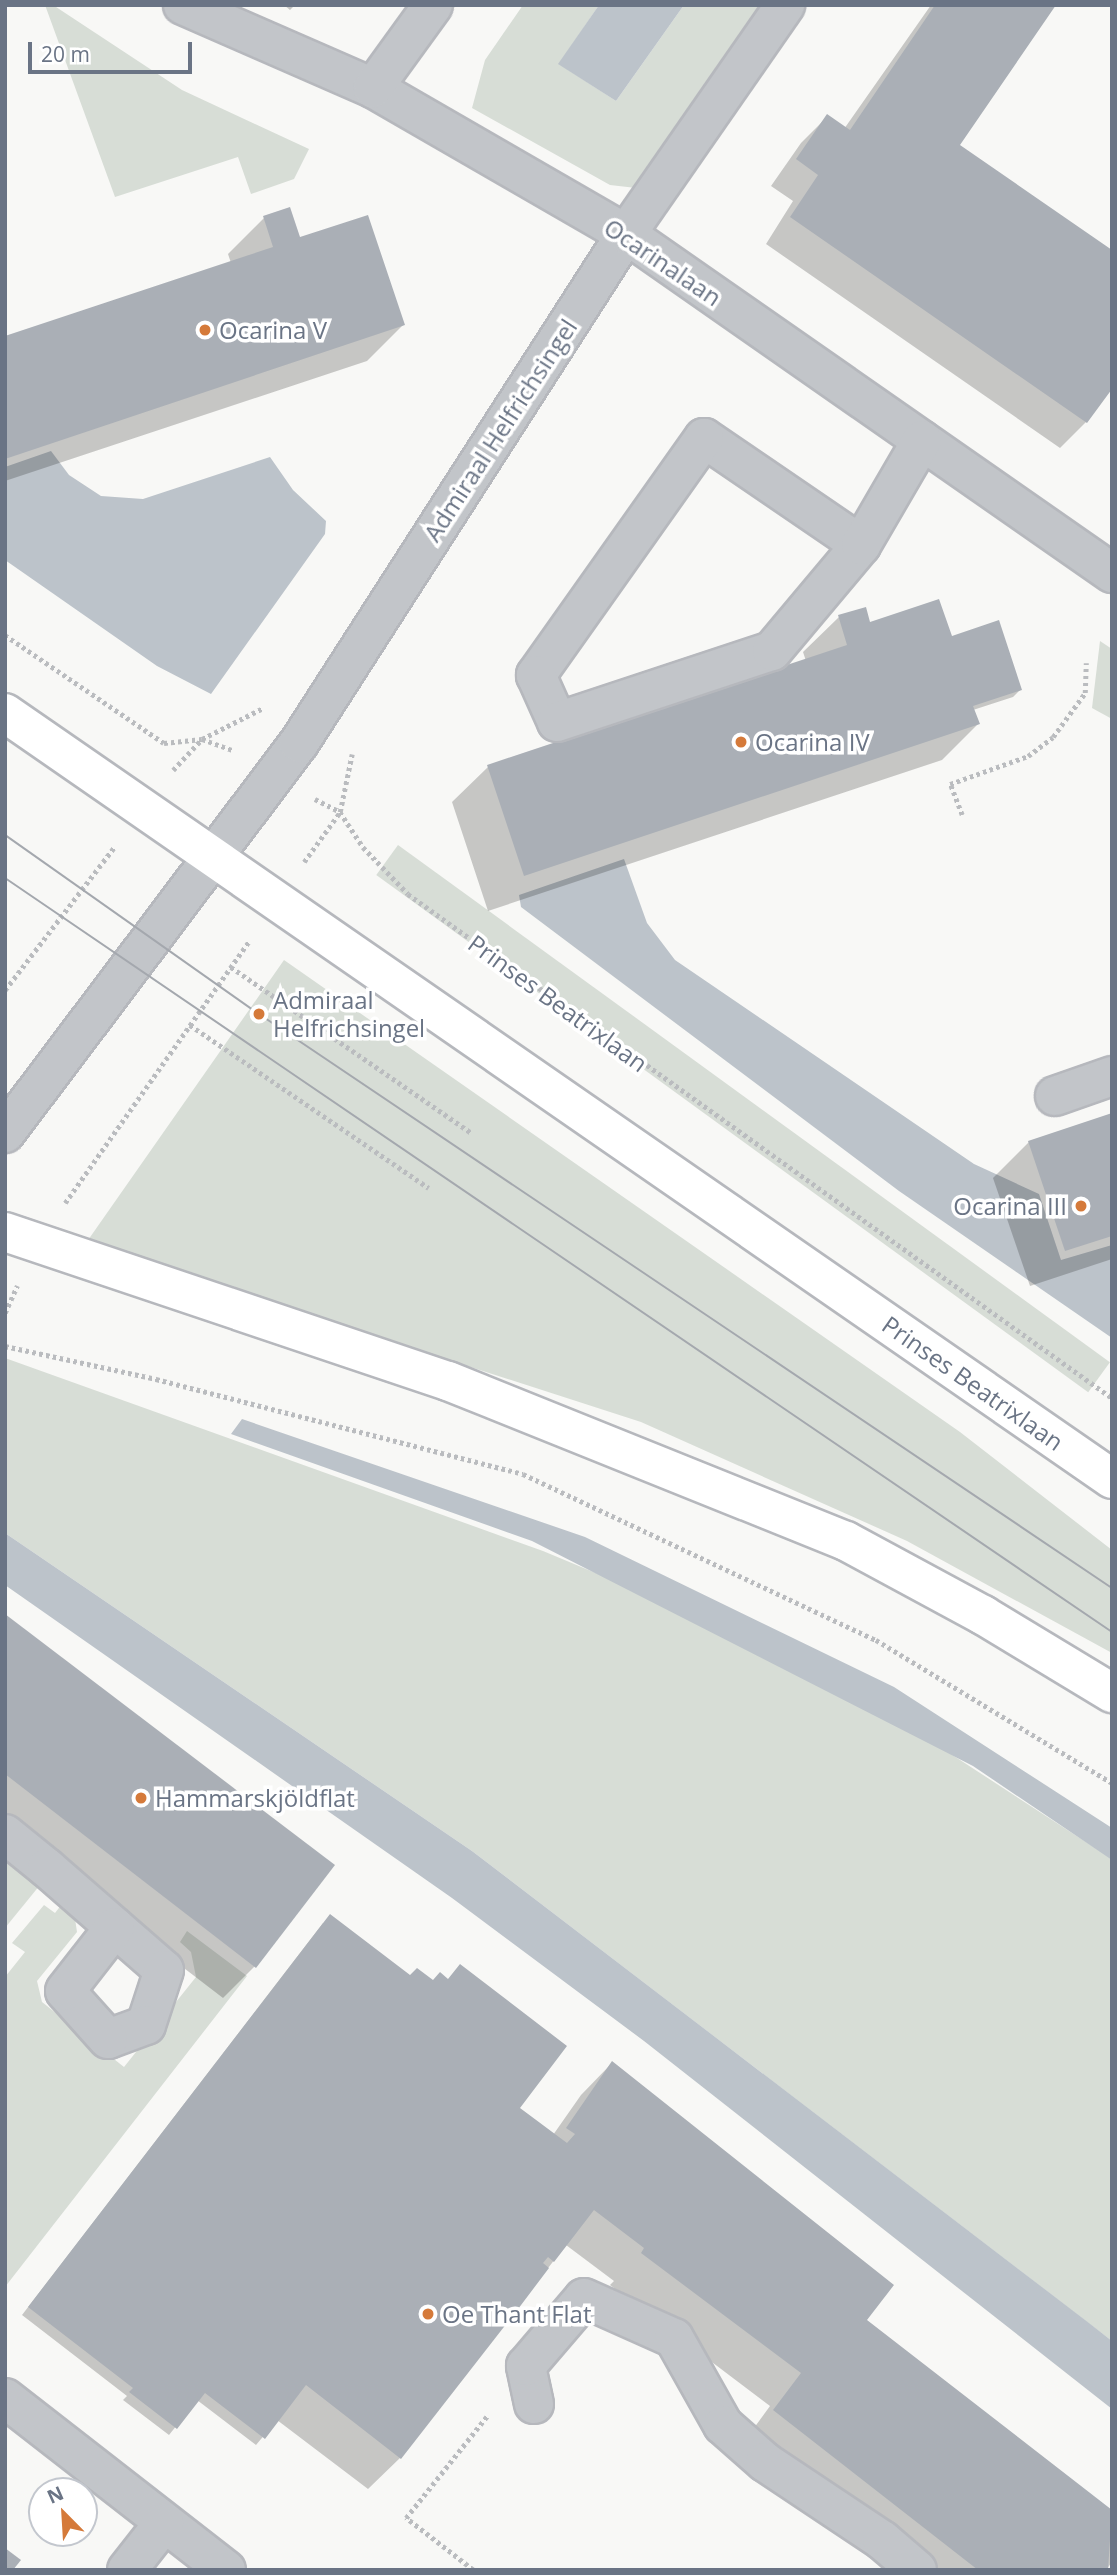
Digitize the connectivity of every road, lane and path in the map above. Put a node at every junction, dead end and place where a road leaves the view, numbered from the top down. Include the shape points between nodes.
1 (183, 5) edge
2 (433, 5) edge
3 (785, 5) edge
4 (373, 88) junction
5 (626, 234) junction
6 (922, 440) junction
7 (861, 545) junction
8 (1112, 573) edge
9 (5, 635) edge
10 (1086, 663) dead end
11 (5, 713) edge
12 (202, 739) junction
13 (274, 776) junction
14 (143, 808) junction
15 (962, 815) dead end
16 (215, 854) junction
17 (231, 967) dead end
18 (5, 990) edge
19 (190, 1025) dead end
20 (1112, 1076) edge
21 (1055, 1096) dead end
22 (5, 1133) edge
23 (472, 1133) dead end
24 (429, 1188) dead end
25 (5, 1232) edge
26 (5, 1346) edge
27 (1112, 1398) edge
28 (1112, 1479) edge
29 (1112, 1693) edge
30 (1112, 1783) edge
31 (5, 1834) edge
32 (115, 1927) dead end
33 (526, 2366) junction
34 (5, 2399) edge
35 (534, 2404) dead end
36 (164, 2523) junction
37 (127, 2570) edge
38 (226, 2570) edge
39 (473, 2570) edge
40 (917, 2570) edge

1 - 4 street, Ocarinalaan
2 - 4 street
3 - 5 street, Admiraal Helfrichsingel
4 - 5 street, Ocarinalaan
5 - 6 street, Ocarinalaan
5 - 13 street, Admiraal Helfrichsingel
6 - 7 street
6 - 8 street, Ocarinalaan
7 - 7 street via 704,438 536,675 557,722 772,651
9 - 12 path, Prinses Beatrixlaan via 164,744
10 - 15 path via 1085,693 1053,737 1028,756 950,784
11 - 14 main road, Prinses Beatrixlaan
12 - 13 path, Prinses Beatrixlaan via 240,753
12 - 14 path
13 - 16 street, Admiraal Helfrichsingel
13 - 27 path, Prinses Beatrixlaan via 340,813 363,846 408,894
14 - 16 main road, Prinses Beatrixlaan
14 - 18 path
16 - 22 street, Admiraal Helfrichsingel
16 - 28 main road, Prinses Beatrixlaan
17 - 23 path
19 - 24 path
20 - 21 street
25 - 29 main road via 448,1381 846,1541 983,1615
26 - 30 path via 156,1379 523,1474 876,1640
31 - 32 street
33 - 35 street
33 - 39 path via 406,2518
33 - 40 street via 584,2298 674,2338 723,2425 765,2462 882,2540
34 - 36 street
36 - 37 street
36 - 38 street

